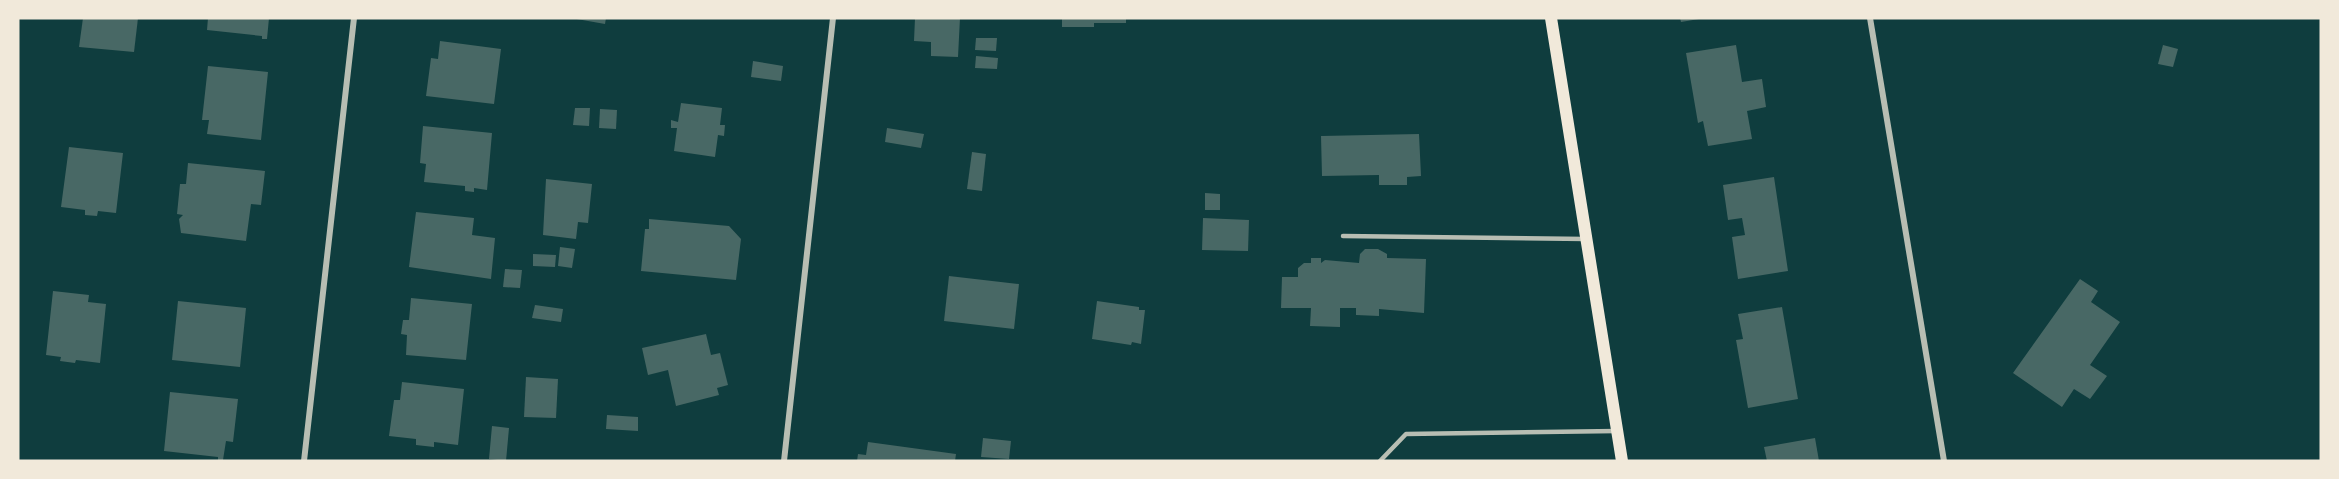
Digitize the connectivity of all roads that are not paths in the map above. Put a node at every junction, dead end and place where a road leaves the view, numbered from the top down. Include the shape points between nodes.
1 (354, 18) edge
2 (833, 18) edge
3 (1551, 18) edge
4 (1870, 18) edge
5 (1343, 236) dead end
6 (1586, 239) junction
7 (1617, 431) junction
8 (304, 461) edge
9 (784, 461) edge
10 (1380, 461) edge
11 (1622, 461) edge
12 (1944, 461) edge

1 - 8 street
2 - 9 street
3 - 6 main road
4 - 12 street
5 - 6 lane
6 - 7 main road
7 - 10 lane via 1406,434
7 - 11 main road

